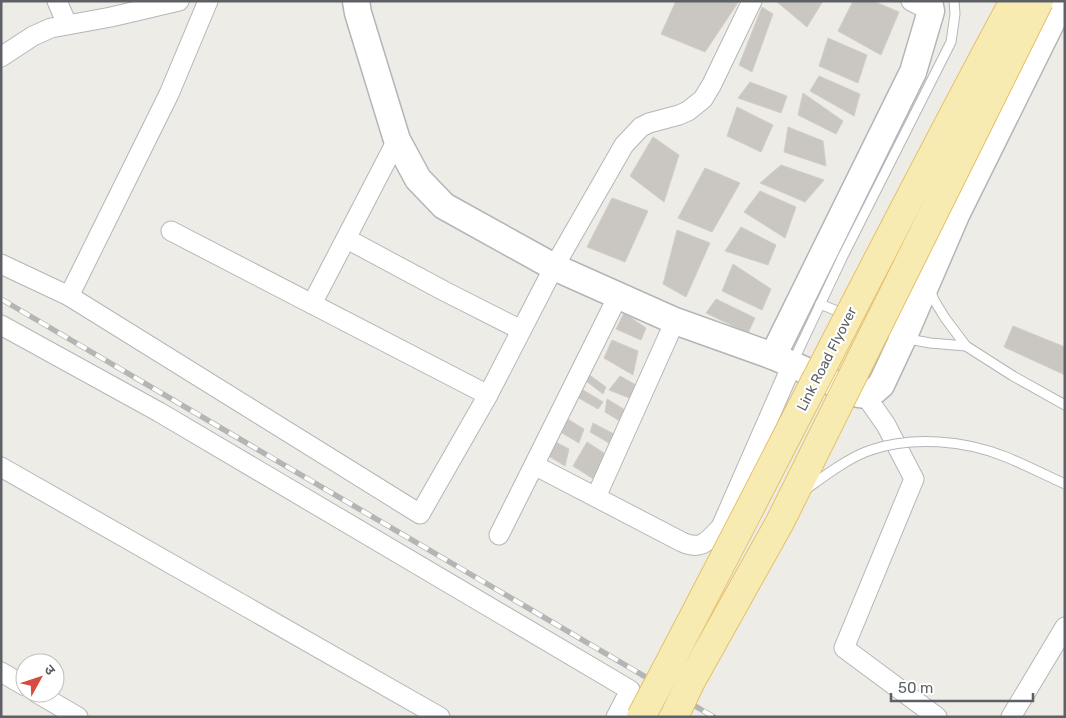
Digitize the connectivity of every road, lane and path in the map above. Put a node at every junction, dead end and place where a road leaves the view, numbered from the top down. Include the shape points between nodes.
1 (57, 1) edge
2 (179, 1) edge
3 (208, 1) edge
4 (356, 1) edge
5 (752, 1) edge
6 (1014, 1) edge
7 (1039, 1) edge
8 (1062, 1) edge
9 (931, 4) edge
10 (67, 24) junction
11 (1, 58) edge
12 (397, 140) junction
13 (171, 231) dead end
14 (347, 239) junction
15 (1, 264) edge
16 (554, 267) junction
17 (927, 282) junction
18 (69, 296) junction
19 (618, 296) junction
20 (312, 304) junction
21 (820, 304) junction
22 (675, 321) junction
23 (1, 325) edge
24 (521, 330) junction
25 (903, 338) junction
26 (966, 346) junction
27 (782, 360) junction
28 (488, 395) junction
29 (865, 395) junction
30 (1065, 405) edge
31 (534, 465) junction
32 (1, 467) edge
33 (1065, 484) edge
34 (596, 497) junction
35 (790, 500) junction
36 (499, 535) dead end
37 (1065, 627) edge
38 (1, 672) edge
39 (15, 680) edge
40 (630, 690) junction
41 (54, 703) edge
42 (78, 717) edge
43 (440, 717) edge
44 (616, 717) edge
45 (641, 717) edge
46 (673, 717) edge
47 (937, 717) edge
48 (1011, 717) edge

1 - 10 street
2 - 10 street
3 - 18 street via 169,94
4 - 12 street
5 - 16 street via 703,99 688,111 641,127 631,137
6 - 45 main road, Link Road Flyover, bridge
7 - 35 main road, bridge
8 - 17 street via 956,215
9 - 21 lane via 955,14 951,42
9 - 27 street via 913,72
10 - 11 street via 33,36
12 - 14 street
12 - 16 street via 418,179 444,206
13 - 20 street
14 - 20 street
14 - 24 street
15 - 18 street
16 - 19 street
16 - 24 street
17 - 25 street
17 - 26 lane via 934,300
18 - 28 street via 420,514
19 - 22 street
19 - 31 street
20 - 28 street
21 - 25 lane
21 - 27 lane
22 - 27 street
22 - 34 street
23 - 40 street via 159,412
24 - 28 street
25 - 26 lane
25 - 29 street via 881,385
26 - 30 lane
27 - 29 street
27 - 34 street via 721,527 710,539 692,546
29 - 47 street via 886,425 914,479 844,648
31 - 34 street
31 - 36 street
32 - 43 street
33 - 35 lane, bridge via 1004,456 954,443 906,441 869,450
35 - 46 main road, bridge
37 - 48 street
38 - 39 street
40 - 44 street
40 - 46 street
41 - 42 street

